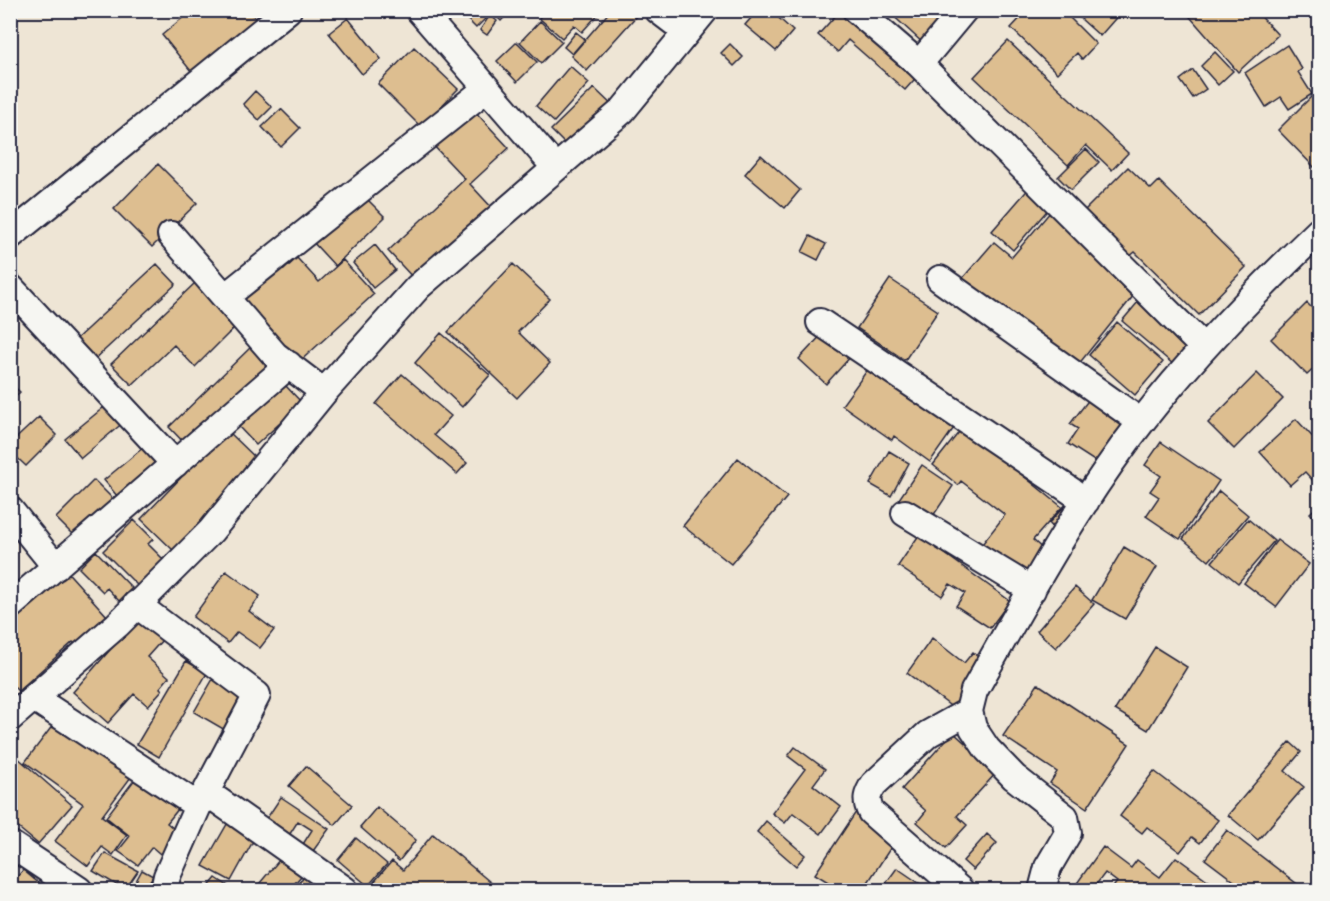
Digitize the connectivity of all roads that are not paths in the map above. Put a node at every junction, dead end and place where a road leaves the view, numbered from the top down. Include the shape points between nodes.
1 (288, 10) edge
2 (419, 10) edge
3 (658, 10) edge
4 (705, 10) edge
5 (856, 10) edge
6 (964, 10) edge
7 (687, 32) junction
8 (919, 64) junction
9 (486, 89) junction
10 (555, 167) junction
11 (1320, 230) edge
12 (171, 235) dead end
13 (10, 236) edge
14 (940, 279) dead end
15 (10, 287) edge
16 (225, 297) junction
17 (820, 321) dead end
18 (1204, 348) junction
19 (289, 365) junction
20 (324, 392) junction
21 (1141, 422) junction
22 (175, 464) junction
23 (1086, 501) junction
24 (10, 510) edge
25 (905, 513) dead end
26 (56, 567) junction
27 (1032, 590) junction
28 (136, 604) junction
29 (10, 606) edge
30 (18, 708) edge
31 (969, 711) junction
32 (202, 799) junction
33 (10, 844) edge
34 (79, 891) edge
35 (164, 891) edge
36 (345, 891) edge
37 (960, 891) edge
38 (1042, 891) edge

1 - 13 street
2 - 9 street
3 - 7 street
4 - 7 street
5 - 8 street
6 - 8 street
7 - 10 street via 622,111
8 - 18 street
9 - 10 street
9 - 16 street
10 - 20 street via 418,287
11 - 18 street
12 - 16 street
14 - 21 street
15 - 22 street
16 - 19 street via 275,355
17 - 23 street
18 - 21 street
19 - 20 street
19 - 22 street
20 - 28 street via 212,531
21 - 23 street
22 - 26 street
23 - 27 street
24 - 26 street
25 - 27 street
26 - 29 street
27 - 31 street via 974,691
28 - 30 street via 117,625
28 - 32 street via 257,695
30 - 32 street
31 - 37 street via 928,734 874,784 867,804 871,812
31 - 38 street via 987,749 1014,777 1065,817 1068,833 1048,867
32 - 35 street
32 - 36 street
33 - 34 street

